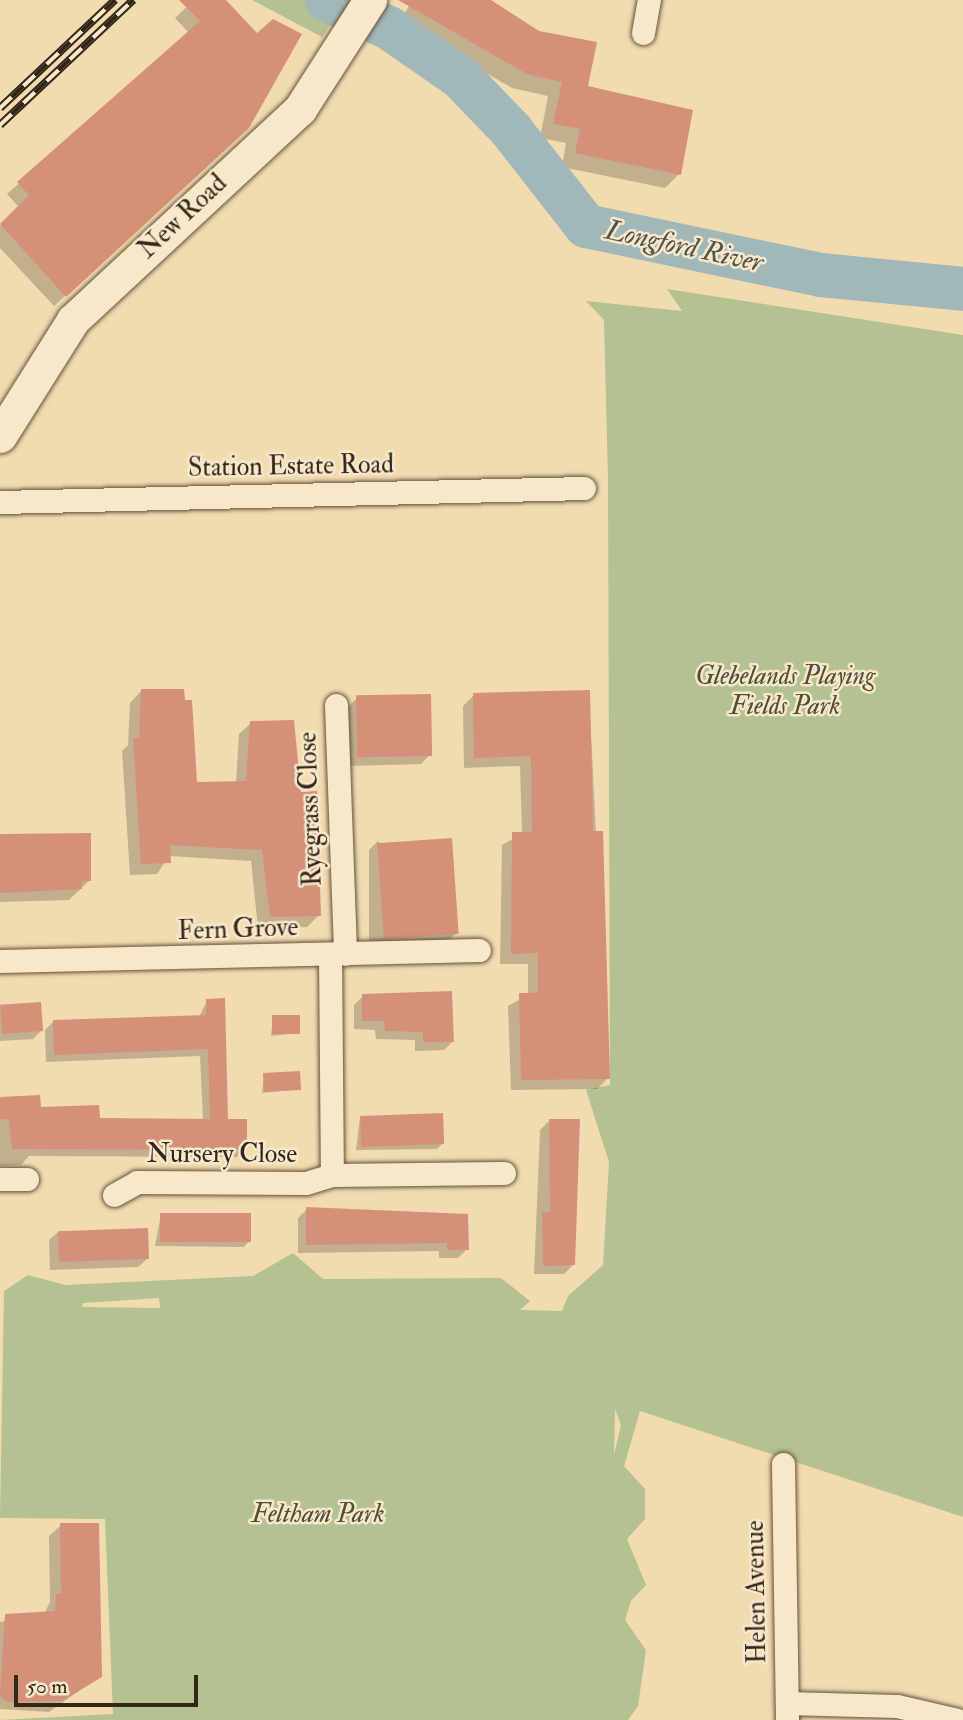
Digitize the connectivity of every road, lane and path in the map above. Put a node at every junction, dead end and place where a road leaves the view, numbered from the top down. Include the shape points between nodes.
1 (649, 0) edge
2 (370, 1) edge
3 (643, 33) dead end
4 (0, 436) edge
5 (584, 488) dead end
6 (0, 502) edge
7 (336, 705) dead end
8 (479, 950) dead end
9 (337, 954) junction
10 (0, 961) edge
11 (504, 1173) dead end
12 (332, 1175) junction
13 (0, 1179) edge
14 (27, 1179) dead end
15 (114, 1195) dead end
16 (783, 1464) dead end
17 (787, 1712) edge
18 (957, 1720) edge

1 - 3 street
2 - 4 main road, New Road via 300,109 73,320
5 - 6 street, Station Estate Road
7 - 9 street, Ryegrass Close
8 - 9 street, Fern Grove
9 - 10 street, Fern Grove
9 - 12 street, Nursery Close
11 - 12 street, Nursery Close
12 - 15 street, Nursery Close via 306,1183 137,1182
13 - 14 street
16 - 17 street, Helen Avenue
17 - 18 street via 897,1706

